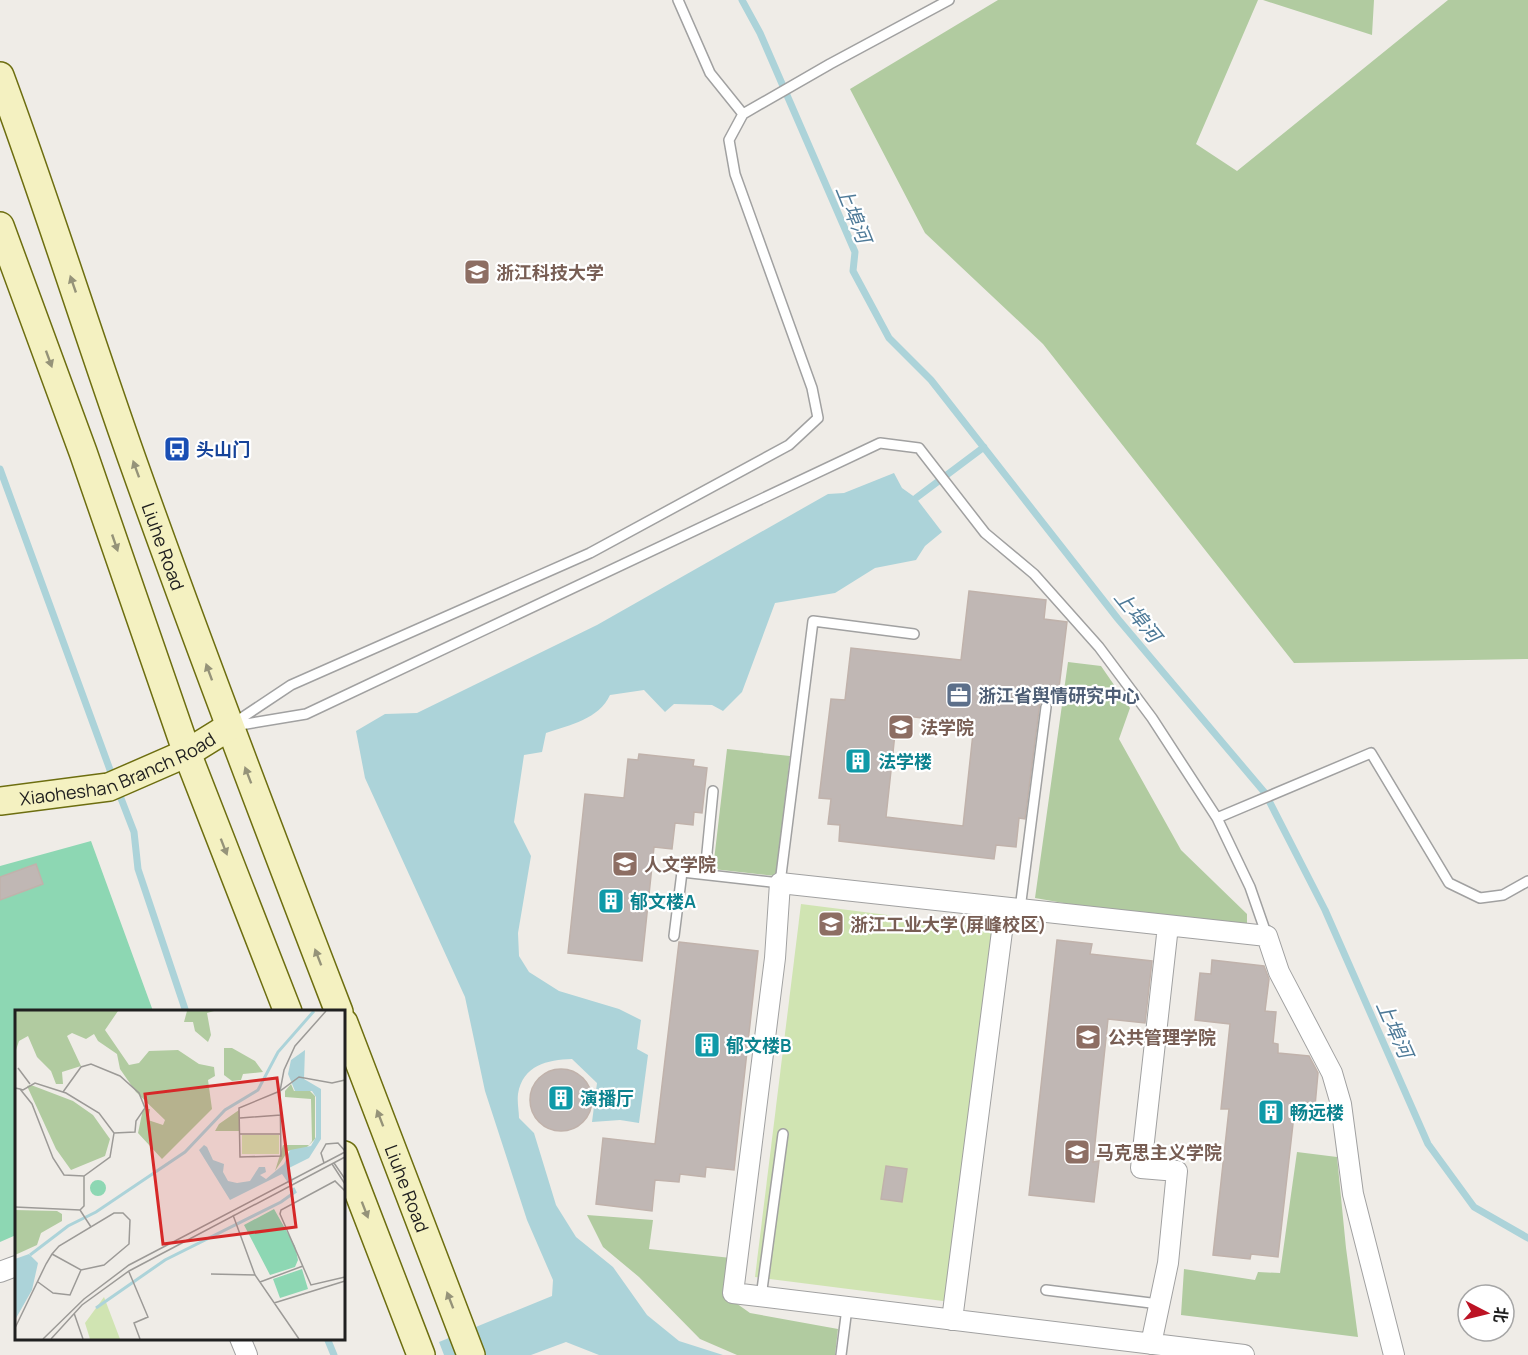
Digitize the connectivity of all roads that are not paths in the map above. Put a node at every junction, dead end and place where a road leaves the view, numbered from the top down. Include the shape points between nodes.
1 (678, 0) edge
2 (949, 0) edge
3 (0, 76) edge
4 (743, 114) junction
5 (0, 225) edge
6 (914, 634) dead end
7 (1046, 707) dead end
8 (229, 727) junction
9 (187, 753) junction
10 (713, 791) dead end
11 (0, 801) edge
12 (1217, 818) junction
13 (705, 873) junction
14 (1528, 882) edge
15 (780, 883) junction
16 (1012, 908) junction
17 (1168, 926) junction
18 (674, 936) dead end
19 (1267, 936) junction
20 (288, 1010) edge
21 (339, 1010) edge
22 (345, 1026) edge
23 (783, 1134) dead end
24 (345, 1158) edge
25 (15, 1266) edge
26 (0, 1272) edge
27 (1046, 1290) dead end
28 (761, 1297) junction
29 (1159, 1304) junction
30 (847, 1308) junction
31 (952, 1320) junction
32 (241, 1340) edge
33 (1151, 1344) junction
34 (247, 1355) edge
35 (421, 1355) edge
36 (471, 1355) edge
37 (842, 1355) edge
38 (1244, 1355) edge
39 (1394, 1355) edge

1 - 4 lane via 710,73
2 - 4 lane
8 -> 3 main road, Liuhe Road
4 - 8 lane via 729,140 735,174 812,388 818,418 789,445 590,553 291,685
5 -> 9 main road
6 - 15 lane via 813,621
7 - 16 lane
8 - 9 main road, Xiaoheshan Branch Road
8 - 12 lane via 306,714 880,443 919,448 985,534 1034,574 1099,647 1152,718
21 -> 8 main road, Liuhe Road
9 - 11 main road, Xiaoheshan Branch Road via 117,784
9 -> 20 main road
10 - 13 lane
12 - 14 lane via 1371,753 1449,883 1480,898 1503,895
12 - 19 lane via 1250,887
13 - 15 lane
13 - 18 lane via 682,872
15 - 16 street
15 - 28 street via 775,958 733,1293
16 - 17 street
16 - 31 street
17 - 19 street
17 - 29 street via 1141,1168 1177,1171 1168,1263
19 - 39 street via 1279,972 1332,1073 1353,1194
36 -> 22 main road, Liuhe Road
23 - 28 lane
24 -> 35 main road
25 - 26 street
27 - 29 lane
28 - 30 street
29 - 33 street
30 - 31 street
30 - 37 lane
31 - 33 street
32 - 34 street
33 - 38 street

